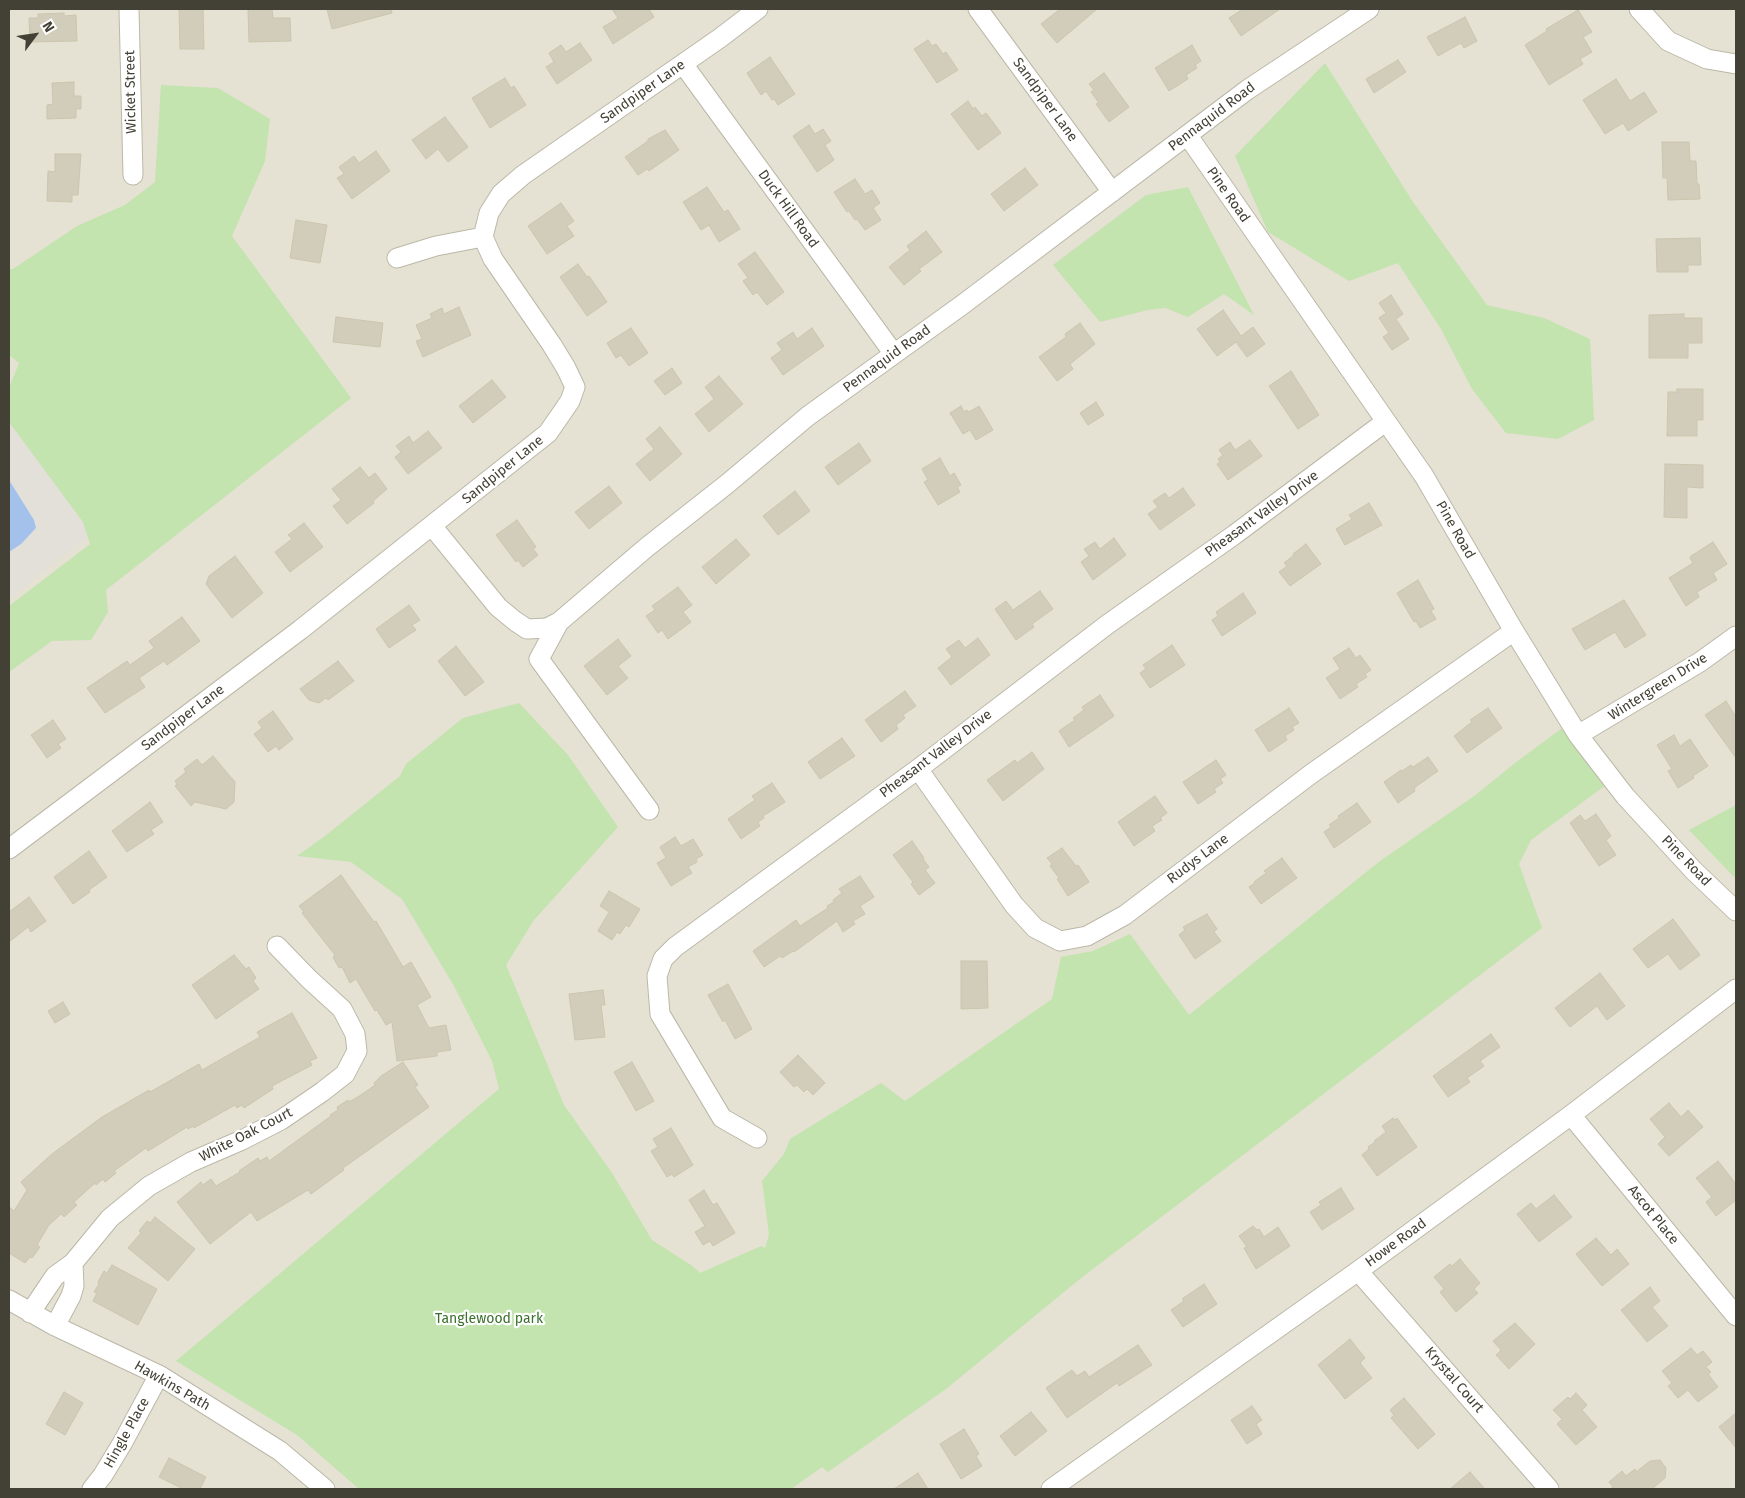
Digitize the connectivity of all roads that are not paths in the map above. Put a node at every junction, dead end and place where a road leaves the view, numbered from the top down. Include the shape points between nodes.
1 (129, 9) edge
2 (758, 9) edge
3 (980, 9) edge
4 (1369, 9) edge
5 (1639, 9) edge
6 (683, 64) junction
7 (1736, 64) edge
8 (1188, 136) junction
9 (133, 175) dead end
10 (1112, 192) junction
11 (483, 237) junction
12 (397, 258) dead end
13 (894, 354) junction
14 (1385, 422) junction
15 (432, 526) junction
16 (559, 622) junction
17 (1514, 631) junction
18 (1736, 636) edge
19 (1578, 735) junction
20 (918, 769) junction
21 (649, 810) dead end
22 (9, 849) edge
23 (1736, 911) edge
24 (277, 946) dead end
25 (1736, 989) edge
26 (1571, 1114) junction
27 (757, 1138) dead end
28 (73, 1263) junction
29 (1358, 1271) junction
30 (9, 1300) edge
31 (30, 1313) junction
32 (1736, 1316) edge
33 (55, 1326) junction
34 (159, 1375) junction
35 (1062, 1487) edge
36 (92, 1489) edge
37 (325, 1489) edge
38 (1549, 1489) edge

1 - 9 street, Wicket Street
2 - 6 street, Sandpiper Lane
3 - 10 street, Sandpiper Lane
4 - 8 street, Pennaquid Road via 1247,90
5 - 7 street via 1668,41 1707,59
6 - 11 street, Sandpiper Lane via 523,175 501,194 489,213
6 - 13 street, Duck Hill Road
8 - 10 street, Pennaquid Road
8 - 14 street, Pine Road
10 - 13 street, Pennaquid Road
11 - 12 street
11 - 15 street, Sandpiper Lane via 493,259 552,345 575,387 570,401 548,433
13 - 16 street, Pennaquid Road via 808,416
14 - 17 street, Pine Road via 1424,476
14 - 20 street, Pheasant Valley Drive via 1108,624
15 - 16 street, Pennaquid Road via 498,607 515,621 527,629 547,628
15 - 22 street, Sandpiper Lane via 300,630
16 - 21 street via 538,659
17 - 19 street, Pine Road
17 - 20 street, Rudys Lane via 1311,774 1124,916 1087,936 1060,941 1035,928 1014,905
18 - 19 street, Wintergreen Drive via 1700,662
19 - 23 street, Pine Road via 1625,796
20 - 27 street, Pheasant Valley Drive via 663,959 657,976 660,1014 722,1118
24 - 28 street, White Oak Court via 342,1009 351,1026 357,1051 344,1074 281,1120 191,1162 149,1186 110,1218
25 - 26 street, Howe Road
26 - 29 street, Howe Road
26 - 32 street, Ascot Place
28 - 31 street, White Oak Court via 55,1276
28 - 33 street via 74,1286
29 - 35 street, Howe Road
29 - 38 street, Krystal Court
30 - 31 street, Hawkins Path
31 - 33 street, Hawkins Path
33 - 34 street, Hawkins Path
34 - 36 street, Hingle Place via 123,1442
34 - 37 street, Hawkins Path via 280,1451

